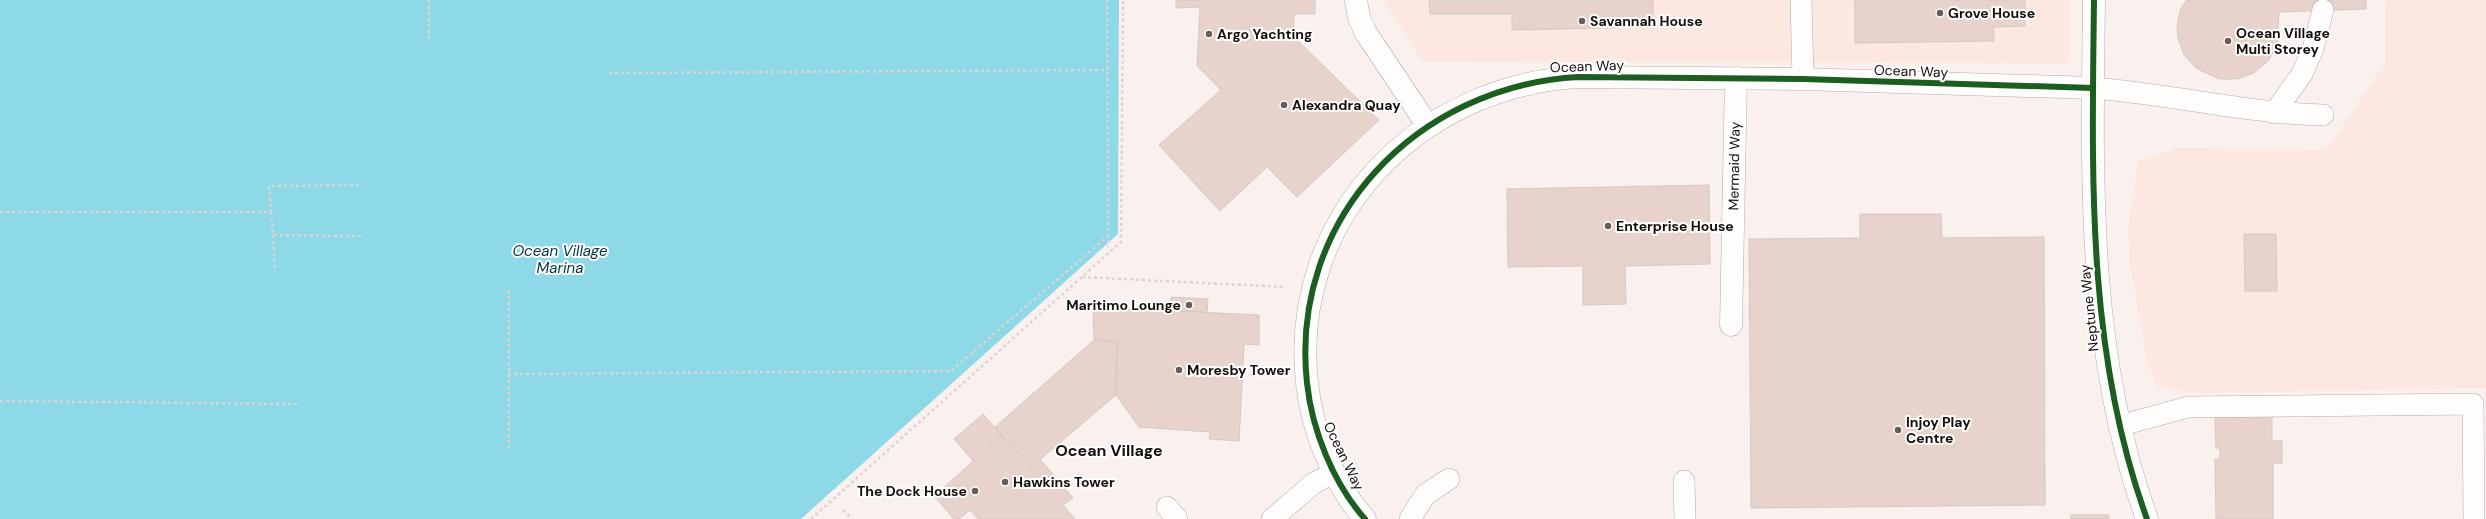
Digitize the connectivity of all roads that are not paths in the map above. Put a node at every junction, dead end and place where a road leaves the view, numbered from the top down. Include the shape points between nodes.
1 (1356, 0) edge
2 (1801, 0) edge
3 (2094, 0) edge
4 (2323, 10) dead end
5 (1736, 78) junction
6 (1803, 79) junction
7 (2093, 88) junction
8 (2274, 113) junction
9 (2323, 115) dead end
10 (1428, 126) junction
11 (1731, 325) dead end
12 (2119, 426) junction
13 (1335, 472) junction
14 (1449, 479) dead end
15 (1684, 480) dead end
16 (1272, 519) edge
17 (1365, 519) edge
18 (1410, 519) edge
19 (1685, 519) edge
20 (2147, 519) edge
21 (2474, 519) edge

1 - 10 street via 1359,18 1366,33
2 - 6 lane
3 - 7 street
4 - 8 lane via 2314,49 2302,74
5 - 6 street, Ocean Way
5 - 10 street, Ocean Way via 1548,79 1521,84 1474,101
5 - 11 street, Mermaid Way
6 - 7 street, Ocean Way
7 - 8 lane via 2124,90
7 - 12 street, Neptune Way via 2096,263 2105,349
8 - 9 lane
10 - 13 street, Ocean Way via 1389,157 1357,193 1330,239 1313,289 1305,345 1308,396 1319,438
12 - 20 street, Neptune Way
12 - 21 lane via 2188,407 2473,404
13 - 16 lane via 1314,483
13 - 17 street, Ocean Way
14 - 18 lane via 1425,495
15 - 19 lane

